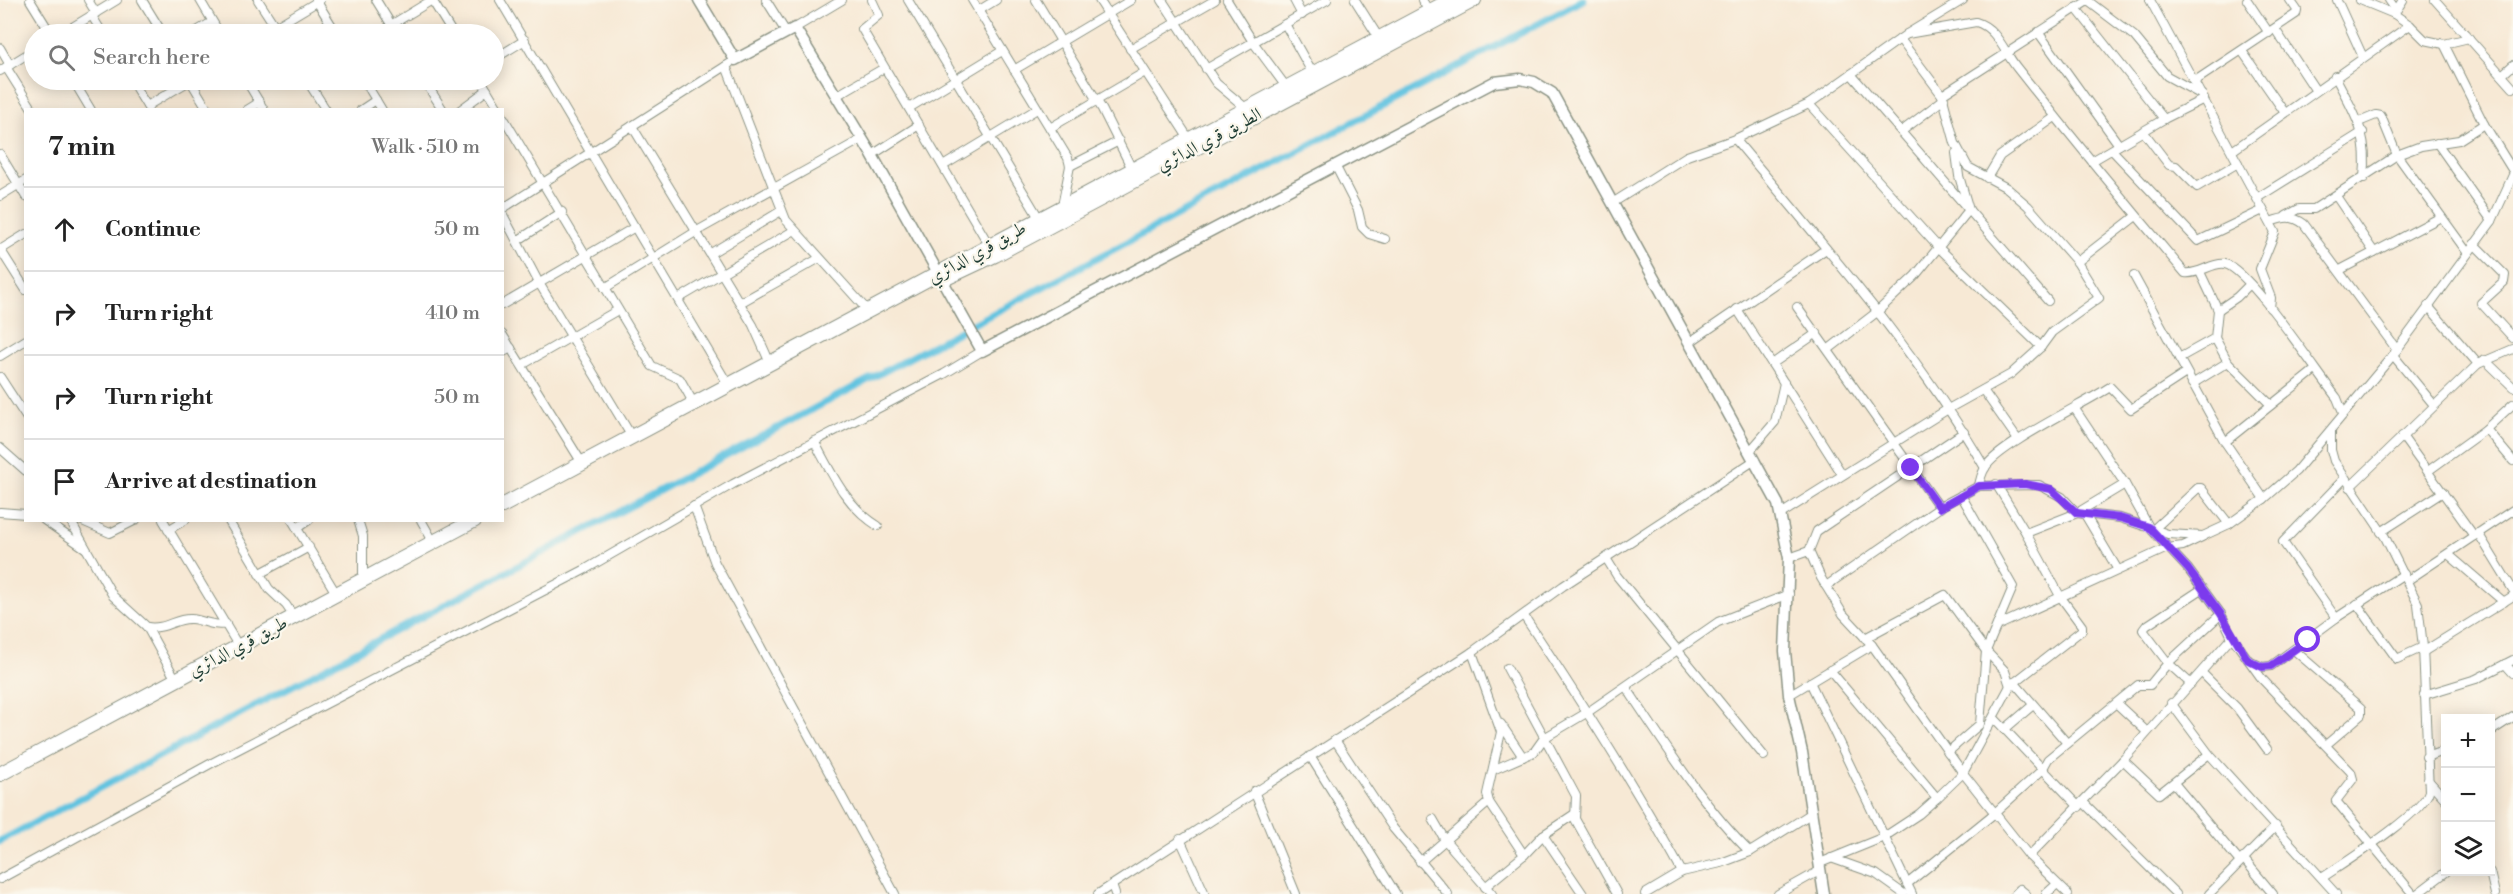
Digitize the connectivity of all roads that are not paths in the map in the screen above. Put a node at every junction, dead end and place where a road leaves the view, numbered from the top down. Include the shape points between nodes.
1 (30, 0) edge
2 (88, 0) edge
3 (117, 0) edge
4 (142, 0) edge
5 (200, 0) edge
6 (258, 0) edge
7 (376, 0) edge
8 (432, 0) edge
9 (500, 0) edge
10 (699, 0) edge
11 (766, 0) edge
12 (842, 0) edge
13 (872, 0) edge
14 (908, 0) edge
15 (972, 0) edge
16 (996, 0) edge
17 (1036, 0) edge
18 (1099, 0) edge
19 (1131, 0) edge
20 (1163, 0) edge
21 (1215, 0) edge
22 (1227, 0) edge
23 (1294, 0) edge
24 (1327, 0) edge
25 (1355, 0) edge
26 (1451, 0) edge
27 (1474, 0) edge
28 (1963, 0) edge
29 (2088, 0) edge
30 (2150, 0) edge
31 (2247, 0) edge
32 (2290, 0) edge
33 (2337, 0) edge
34 (2360, 0) edge
35 (2389, 0) edge
36 (2403, 0) edge
37 (2435, 0) edge
38 (318, 1) edge
39 (829, 3) edge
40 (1426, 6) edge
41 (2076, 8) junction
42 (978, 11) junction
43 (2395, 12) junction
44 (1108, 14) junction
45 (94, 15) junction
46 (1302, 15) junction
47 (212, 22) joint
48 (1176, 22) junction
49 (45, 24) edge
50 (78, 24) edge
51 (98, 24) edge
52 (157, 24) edge
53 (209, 24) edge
54 (273, 24) edge
55 (287, 24) edge
56 (331, 24) edge
57 (390, 24) edge
58 (393, 24) edge
59 (447, 24) edge
60 (1285, 24) junction
61 (2410, 25) junction
62 (790, 30) junction
63 (2272, 31) junction
64 (2038, 32) junction
65 (1904, 36) junction
66 (1379, 38) junction
67 (2469, 38) junction
68 (525, 40) junction
69 (1062, 42) junction
70 (1253, 42) junction
71 (2444, 44) junction
72 (0, 48) edge
73 (1130, 49) junction
74 (1002, 51) junction
75 (2242, 51) junction
76 (504, 52) edge
77 (2004, 52) junction
78 (24, 56) edge
79 (2363, 57) junction
80 (730, 63) junction
81 (2513, 64) edge
82 (6, 68) edge
83 (884, 68) junction
84 (1014, 69) junction
85 (1206, 69) junction
86 (1145, 72) junction
87 (1313, 74) junction
88 (1851, 74) junction
89 (2502, 75) junction
90 (2335, 76) junction
91 (954, 79) junction
92 (2195, 81) junction
93 (1287, 88) junction
94 (2513, 88) edge
95 (79, 90) edge
96 (137, 90) edge
97 (176, 90) edge
98 (197, 90) edge
99 (253, 90) edge
100 (314, 90) edge
101 (370, 90) edge
102 (430, 90) edge
103 (487, 90) joint
104 (2316, 91) junction
105 (836, 96) junction
106 (1943, 97) junction
107 (2203, 97) junction
108 (376, 100) junction
109 (1097, 100) junction
110 (1809, 104) junction
111 (262, 106) edge
112 (32, 108) edge
113 (90, 108) edge
114 (148, 108) edge
115 (207, 108) edge
116 (325, 108) edge
117 (364, 108) edge
118 (381, 108) edge
119 (441, 108) edge
120 (463, 108) edge
121 (498, 108) edge
122 (909, 108) junction
123 (1038, 109) junction
124 (1247, 109) junction
125 (2285, 113) junction
126 (2055, 117) junction
127 (504, 118) edge
128 (2164, 119) junction
129 (2359, 122) junction
130 (2484, 124) junction
131 (632, 126) junction
132 (919, 126) junction
133 (1050, 129) junction
134 (1902, 131) junction
135 (2143, 131) junction
136 (2362, 132) junction
137 (862, 139) junction
138 (990, 139) junction
139 (1736, 139) junction
140 (1189, 140) junction
141 (1119, 141) junction
142 (1955, 143) junction
143 (2437, 143) junction
144 (2116, 148) junction
145 (2232, 151) junction
146 (591, 152) junction
147 (0, 154) edge
148 (872, 155) junction
149 (2397, 155) junction
150 (2092, 161) junction
151 (2238, 163) junction
152 (1335, 165) junction
153 (943, 166) junction
154 (1070, 166) junction
155 (1132, 169) junction
156 (2513, 173) edge
157 (1987, 178) junction
158 (2364, 178) junction
159 (544, 181) junction
160 (22, 182) edge
161 (772, 189) junction
162 (0, 196) edge
163 (2337, 196) junction
164 (2257, 198) junction
165 (1614, 202) junction
166 (1062, 206) junction
167 (504, 210) edge
168 (1969, 210) junction
169 (2263, 210) junction
170 (782, 211) junction
171 (562, 212) junction
172 (504, 215) edge
173 (2136, 216) junction
174 (2286, 216) junction
175 (2441, 217) junction
176 (1039, 218) junction
177 (2492, 220) junction
178 (2270, 222) junction
179 (634, 227) junction
180 (698, 231) junction
181 (793, 231) junction
182 (24, 235) edge
183 (1385, 239) dead end
184 (517, 241) junction
185 (2474, 244) junction
186 (990, 245) junction
187 (1939, 248) junction
188 (1826, 249) junction
189 (0, 250) edge
190 (2374, 252) junction
191 (2467, 252) junction
192 (711, 253) junction
193 (586, 255) junction
194 (654, 259) junction
195 (818, 259) junction
196 (2077, 262) junction
197 (2340, 270) junction
198 (2200, 272) junction
199 (723, 274) junction
200 (939, 276) junction
201 (2134, 276) dead end
202 (539, 283) junction
203 (2250, 284) junction
204 (24, 287) edge
205 (604, 288) junction
206 (678, 299) junction
207 (2048, 301) dead end
208 (740, 303) junction
209 (504, 304) edge
210 (2428, 306) junction
211 (1797, 307) dead end
212 (2270, 308) junction
213 (1737, 309) junction
214 (618, 310) junction
215 (2218, 310) junction
216 (868, 311) junction
217 (1877, 312) junction
218 (1817, 333) junction
219 (504, 337) edge
220 (570, 337) junction
221 (2215, 338) junction
222 (2513, 338) edge
223 (24, 341) edge
224 (1690, 342) junction
225 (2041, 347) junction
226 (511, 348) junction
227 (1829, 349) junction
228 (2513, 349) edge
229 (982, 351) junction
230 (504, 352) edge
231 (2395, 352) junction
232 (0, 356) edge
233 (2179, 358) junction
234 (2228, 362) junction
235 (2482, 362) junction
236 (770, 363) junction
237 (1772, 364) junction
238 (522, 365) junction
239 (2315, 370) junction
240 (2186, 373) junction
241 (0, 377) edge
242 (1784, 383) junction
243 (2192, 384) junction
244 (729, 386) junction
245 (2513, 387) edge
246 (1983, 390) junction
247 (694, 404) junction
248 (2513, 404) edge
249 (2271, 405) junction
250 (2434, 405) junction
251 (1948, 409) junction
252 (2075, 409) junction
253 (2343, 413) junction
254 (24, 414) edge
255 (2486, 429) junction
256 (2331, 430) junction
257 (1964, 432) junction
258 (2402, 436) junction
259 (632, 437) junction
260 (2018, 440) junction
261 (814, 441) junction
262 (1894, 442) junction
263 (2225, 442) junction
264 (0, 448) edge
265 (1753, 455) junction
266 (4, 456) edge
267 (2513, 461) edge
268 (582, 463) junction
269 (21, 464) edge
270 (1911, 468) junction
271 (1985, 468) junction
272 (2428, 471) junction
273 (1842, 474) junction
274 (2345, 478) junction
275 (1996, 484) junction
276 (2125, 484) junction
277 (1979, 486) junction
278 (2350, 487) junction
279 (2443, 492) junction
280 (1961, 495) junction
281 (2264, 499) junction
282 (504, 505) edge
283 (694, 506) junction
284 (1940, 508) junction
285 (2513, 510) edge
286 (0, 512) edge
287 (2081, 513) junction
288 (24, 514) edge
289 (1780, 514) junction
290 (47, 522) edge
291 (71, 522) edge
292 (85, 522) edge
293 (132, 522) edge
294 (164, 522) edge
295 (182, 522) edge
296 (229, 522) edge
297 (361, 522) edge
298 (422, 522) edge
299 (471, 522) edge
300 (294, 524) edge
301 (2229, 524) junction
302 (878, 526) dead end
303 (2152, 528) junction
304 (168, 530) junction
305 (2381, 532) junction
306 (2026, 533) junction
307 (2476, 534) junction
308 (2203, 536) junction
309 (434, 543) junction
310 (309, 547) junction
311 (2167, 548) junction
312 (87, 550) junction
313 (1809, 551) junction
314 (2448, 554) junction
315 (1606, 558) junction
316 (1789, 558) junction
317 (2118, 570) junction
318 (259, 574) junction
319 (2406, 577) junction
320 (363, 581) junction
321 (2511, 583) edge
322 (1826, 586) junction
323 (2202, 589) junction
324 (1789, 594) junction
325 (337, 595) junction
326 (2060, 596) junction
327 (2513, 596) edge
328 (2504, 602) junction
329 (2357, 604) junction
330 (2221, 614) junction
331 (1524, 616) junction
332 (294, 617) junction
333 (2336, 618) junction
334 (225, 624) junction
335 (1997, 626) junction
336 (147, 627) junction
337 (2232, 637) junction
338 (1865, 638) junction
339 (1872, 645) junction
340 (239, 646) junction
341 (1677, 649) junction
342 (2294, 650) junction
343 (2423, 650) junction
344 (1986, 651) junction
345 (1472, 652) junction
346 (2248, 660) junction
347 (2509, 662) edge
348 (2168, 663) junction
349 (1507, 668) dead end
350 (1830, 670) junction
351 (2202, 673) junction
352 (2513, 673) edge
353 (176, 680) junction
354 (1810, 682) junction
355 (2012, 684) junction
356 (2191, 684) junction
357 (1626, 687) junction
358 (1789, 695) junction
359 (2424, 695) junction
360 (2171, 703) junction
361 (2117, 704) junction
362 (2033, 705) junction
363 (1588, 712) junction
364 (1994, 718) junction
365 (2512, 718) edge
366 (1500, 723) junction
367 (2005, 729) junction
368 (2495, 729) edge
369 (2146, 731) junction
370 (1544, 738) junction
371 (1335, 740) junction
372 (2067, 743) junction
373 (2327, 744) junction
374 (2267, 749) dead end
375 (2441, 751) edge
376 (1948, 752) junction
377 (2209, 754) junction
378 (1310, 756) junction
379 (1764, 756) dead end
380 (1523, 757) junction
381 (2426, 757) junction
382 (2123, 760) junction
383 (1495, 769) junction
384 (2042, 770) junction
385 (1963, 773) junction
386 (0, 774) edge
387 (2428, 780) junction
388 (2174, 783) junction
389 (1254, 791) junction
390 (2441, 795) edge
391 (1937, 798) junction
392 (1490, 802) junction
393 (2081, 805) junction
394 (1996, 812) junction
395 (1812, 813) junction
396 (1573, 815) junction
397 (1433, 819) dead end
398 (2276, 826) junction
399 (1543, 835) junction
400 (1884, 837) junction
401 (1180, 839) junction
402 (1445, 840) junction
403 (2373, 844) junction
404 (1750, 852) junction
405 (1524, 855) junction
406 (2029, 856) junction
407 (1831, 858) junction
408 (2241, 859) junction
409 (1420, 862) junction
410 (1820, 866) junction
411 (1682, 872) junction
412 (2441, 876) edge
413 (2491, 876) edge
414 (2322, 878) junction
415 (0, 879) edge
416 (1907, 884) junction
417 (2057, 884) junction
418 (1112, 885) junction
419 (1485, 887) junction
420 (895, 894) edge
421 (1098, 894) edge
422 (1115, 894) edge
423 (1205, 894) edge
424 (1296, 894) edge
425 (1396, 894) edge
426 (1448, 894) edge
427 (1492, 894) edge
428 (1583, 894) edge
429 (1617, 894) edge
430 (1645, 894) edge
431 (1778, 894) edge
432 (1824, 894) edge
433 (1904, 894) edge
434 (1912, 894) edge
435 (2015, 894) edge
436 (2026, 894) edge
437 (2046, 894) edge
438 (2068, 894) edge
439 (2176, 894) edge
440 (2209, 894) edge
441 (2273, 894) edge
442 (2336, 894) edge
443 (2415, 894) edge
444 (2495, 894) edge

1 - 49 street
2 - 45 street
3 - 45 street
4 - 52 street
5 - 47 street
6 - 54 street
7 - 57 street
8 - 58 street
8 - 59 street
9 - 68 street
10 - 80 street
11 - 62 street
12 - 39 street
13 - 83 street via 879,15 861,29
14 - 91 street
15 - 42 street
16 - 42 street
17 - 69 street
18 - 44 street
19 - 44 street
20 - 48 street
21 - 48 street
22 - 70 street
23 - 46 street
24 - 46 street
25 - 66 street
26 - 40 highway, طريق قري الدائري
27 - 200 highway, الطريق قري الدائري via 995,255
28 - 65 street
29 - 41 street
29 - 107 street via 2134,36 2167,76
30 - 92 street
31 - 63 street
32 - 63 street via 2298,12
33 - 79 street
34 - 43 street
35 - 43 street
36 - 43 street
37 - 67 street
38 - 55 street
38 - 56 street
39 - 62 street
40 - 66 highway, طريق قري الدائري
41 - 64 street
41 - 128 street
42 - 74 street
43 - 61 street
44 - 69 street
44 - 73 street
45 - 50 street
45 - 51 street
46 - 60 street
47 - 53 street
48 - 73 street
48 - 85 street
60 - 70 street
60 - 87 street
61 - 71 street via 2425,40
61 - 79 street
62 - 80 street
62 - 105 street
63 - 75 street
63 - 104 street
64 - 77 street
64 - 144 street
65 - 77 street via 1976,22 1995,34
65 - 88 street
65 - 106 street
66 - 87 highway, طريق قري الدائري
67 - 71 street
67 - 89 street
68 - 76 street
68 - 146 street
69 - 84 street
69 - 109 street
70 - 85 street
70 - 93 street
71 - 130 street
72 - 82 street
73 - 86 street
74 - 84 street
74 - 91 street
75 - 92 street
75 - 125 street
77 - 106 street
77 - 126 street
78 - 82 street
79 - 90 street
80 - 131 street
80 - 161 street
81 - 89 street
82 - 112 street
83 - 105 street
83 - 122 street
84 - 123 street
85 - 124 street via 1219,87
86 - 109 street
86 - 140 street
87 - 93 highway, طريق قري الدائري
88 - 110 street
88 - 134 street
89 - 94 street
90 - 104 street
90 - 129 street
91 - 122 street
91 - 138 street
92 - 107 street
93 - 124 highway, طريق قري الدائري
95 - 113 street
96 - 114 street
97 - 114 street
98 - 115 street
99 - 111 street
100 - 116 street
101 - 108 street
102 - 119 street
103 - 120 street
103 - 121 street
104 - 125 street
105 - 137 street
106 - 134 street
106 - 142 street
107 - 128 street
107 - 145 street
108 - 117 street
108 - 118 street
109 - 133 street
109 - 141 street
110 - 139 street
110 - 187 street
122 - 132 street
123 - 133 street
123 - 138 street
124 - 140 highway, طريق قري الدائري
125 - 145 street
126 - 150 street
126 - 157 street via 2000,156
127 - 159 street
128 - 135 street
129 - 136 street
129 - 149 street via 2376,114 2381,116
130 - 143 street via 2459,140
130 - 156 street
131 - 146 street
131 - 180 street
132 - 148 street
132 - 153 street
133 - 154 street
134 - 168 street
135 - 144 street
135 - 151 street via 2169,165 2176,166 2198,188
136 - 158 street via 2367,154
136 - 164 street
137 - 148 street
137 - 161 street
138 - 153 street
138 - 176 street
139 - 165 street via 1687,156
139 - 188 street
140 - 155 highway, طريق قري الدائري
141 - 154 street
141 - 155 street
142 - 157 street via 1968,167
142 - 168 street
143 - 149 street
143 - 177 street
144 - 150 street
144 - 169 street via 2198,241
145 - 151 street
146 - 159 street
146 - 179 street
147 - 160 street
148 - 200 street
149 - 158 street
149 - 175 street
150 - 173 street
151 - 164 street
152 - 165 street via 1494,82 1520,79 1552,93
152 - 183 street via 1358,210 1362,227
152 - 229 street
153 - 186 street
154 - 166 street
155 - 166 highway, طريق قري الدائري
156 - 177 street
157 - 196 street via 2007,188 2028,206
158 - 163 street
159 - 167 street
159 - 171 street
160 - 162 street
161 - 170 street
161 - 180 street
163 - 174 street via 2314,209 2299,209
163 - 190 street
164 - 169 street
165 - 224 street
166 - 176 highway, طريق قري الدائري
168 - 187 street
168 - 207 street
169 - 178 street
170 - 181 street
170 - 192 street
171 - 184 street
171 - 193 street
172 - 184 street
173 - 196 street
173 - 198 street via 2185,273
174 - 178 street
174 - 197 street via 2304,224
175 - 190 street
175 - 191 street
176 - 186 highway, طريق قري الدائري
177 - 185 street
178 - 212 street via 2275,237 2260,269 2271,298
179 - 193 street
179 - 194 street
180 - 192 street
180 - 194 street
181 - 195 street
181 - 199 street
182 - 189 street
184 - 202 street
185 - 191 street
185 - 222 street via 2505,275 2504,282 2481,303
186 - 200 highway, طريق قري الدائري
187 - 217 street
187 - 225 street
188 - 213 street
188 - 217 street
189 - 204 street
190 - 197 street
191 - 210 street
192 - 199 street
193 - 202 street
193 - 205 street
194 - 205 street
194 - 206 street
195 - 208 street
195 - 216 street
196 - 225 street via 2099,298 2052,332
197 - 231 street
198 - 203 street via 2228,265
198 - 215 street
199 - 206 street
199 - 208 street
200 - 216 highway, طريق قري الدائري
200 - 229 street
201 - 233 street
202 - 209 street
202 - 220 street
203 - 212 street
203 - 215 street
205 - 214 street
206 - 244 street
208 - 236 street
210 - 231 street
210 - 235 street
211 - 218 street
212 - 239 street
213 - 224 street
213 - 237 street
214 - 220 street
214 - 247 street via 652,366 680,379
215 - 221 street
216 - 236 highway, طريق قري الدائري
217 - 227 street
217 - 251 street
218 - 227 street
218 - 237 street
219 - 226 street
220 - 238 street
220 - 259 street
221 - 233 street
221 - 234 street
223 - 232 street
224 - 265 street
225 - 246 street via 2017,369
226 - 230 street
226 - 238 street
227 - 262 street
228 - 235 street
229 - 261 street
231 - 250 street
231 - 253 street
233 - 240 street
234 - 243 street
234 - 249 street
235 - 245 street
235 - 250 street
236 - 244 highway, طريق قري الدائري
237 - 242 street
238 - 268 street
239 - 249 street
239 - 253 street via 2337,398
240 - 243 street
240 - 252 street via 2132,409 2112,387
241 - 254 street
242 - 265 street via 1775,422
242 - 273 street
243 - 263 street
244 - 247 highway, طريق قري الدائري
246 - 251 street
246 - 260 street
247 - 259 highway, طريق قري الدائري
248 - 255 street
249 - 263 street
250 - 258 street
251 - 257 street
251 - 262 street
252 - 260 street
252 - 276 street
253 - 256 street
255 - 267 street
255 - 272 street
256 - 274 street via 2331,450
256 - 281 street via 2296,471
257 - 270 street
257 - 271 street
258 - 272 street
258 - 278 street
259 - 268 highway, طريق قري الدائري
260 - 271 street
261 - 283 street
261 - 302 street via 849,502
262 - 270 street
262 - 273 street
263 - 281 street
264 - 266 street
265 - 289 street
265 - 315 street
266 - 269 street
268 - 282 highway, طريق قري الدائري
270 - 284 street
270 - 313 street via 1817,531
271 - 277 street
272 - 279 street
273 - 289 street
274 - 278 street
274 - 333 street via 2283,542
275 - 277 street
275 - 287 street via 2040,485
275 - 306 street
276 - 287 street
276 - 303 street
277 - 280 street
278 - 305 street
279 - 305 street
279 - 307 street
280 - 284 street
280 - 335 street via 2013,586
281 - 301 street
283 - 415 street via 584,570 210,764
283 - 420 street via 715,562
284 - 322 street
285 - 307 street
286 - 288 street
287 - 303 street via 2120,518
287 - 306 street
287 - 317 street
289 - 316 street
290 - 312 street
291 - 312 street
292 - 293 street via 110,533
294 - 304 street
295 - 304 street
296 - 318 street
297 - 320 street
298 - 309 street
299 - 309 highway, طريق قري الدائري
300 - 310 street
301 - 303 street via 2198,488
301 - 308 street
303 - 308 street via 2168,534
303 - 311 street
304 - 334 street
305 - 319 street
306 - 326 street
307 - 314 street
307 - 321 street
308 - 311 street via 2183,546
309 - 320 highway, طريق قري الدائري
310 - 318 street
310 - 325 street
311 - 317 street
311 - 323 street
312 - 336 street via 113,596
313 - 316 street
313 - 322 street
314 - 319 street
314 - 328 street
315 - 331 street
315 - 341 street
316 - 324 street
317 - 326 street
318 - 332 street
319 - 329 street
319 - 343 street via 2418,604
320 - 325 highway, طريق قري الدائري
322 - 338 street via 1843,614
323 - 330 street
323 - 348 street via 2144,630
324 - 341 street via 1718,622
324 - 358 street via 1785,651
325 - 332 highway, طريق قري الدائري
326 - 335 street
326 - 355 street via 2082,630
327 - 328 street
328 - 343 street
329 - 333 street
329 - 343 street via 2397,659
330 - 337 street
330 - 348 street
331 - 345 street
331 - 363 street
332 - 340 highway, طريق قري الدائري
333 - 342 street
334 - 336 street via 216,626 190,619 164,628
334 - 340 street
335 - 344 street
336 - 353 street
337 - 346 street
337 - 351 street
338 - 339 street
338 - 344 street via 1946,595
339 - 350 street
339 - 376 street
340 - 353 highway, طريق قري الدائري
341 - 357 street
341 - 379 street
342 - 346 street via 2266,668
342 - 373 street via 2361,708 2361,715
343 - 359 street
344 - 355 street
344 - 376 street via 1980,724
345 - 366 street
345 - 371 street
346 - 373 street via 2272,690
347 - 352 street
347 - 359 street via 2476,679
348 - 356 street
348 - 361 street via 2150,685 2138,685
349 - 370 street
350 - 354 street
350 - 391 street
351 - 356 street
351 - 374 street via 2237,708
353 - 386 highway, طريق قري الدائري
354 - 358 street
354 - 400 street
355 - 362 street
355 - 364 street
356 - 360 street
357 - 363 street
357 - 404 street via 1734,838
358 - 395 street
359 - 381 street
360 - 369 street
360 - 377 street
361 - 369 street
361 - 372 street
362 - 367 street
362 - 372 street
363 - 370 street
363 - 411 street
364 - 367 street
364 - 385 street
365 - 368 street
366 - 380 street
366 - 383 street
367 - 384 street
369 - 382 street
370 - 380 street via 1540,747
370 - 396 street via 1576,796
371 - 378 street
371 - 409 street
372 - 384 street via 2048,759
373 - 403 street via 2353,775 2336,801
375 - 381 street
376 - 385 street
377 - 388 street
377 - 398 street
378 - 389 street
378 - 425 street
380 - 383 street
381 - 387 street
382 - 388 street via 2158,794
382 - 393 street
383 - 392 street via 1488,787
384 - 393 street
384 - 394 street
385 - 391 street
385 - 394 street
387 - 390 street
387 - 403 street via 2424,801
388 - 408 street
389 - 401 street
389 - 424 street
391 - 400 street
392 - 402 street
392 - 405 street
393 - 406 street
393 - 439 street
394 - 406 street
394 - 416 street
395 - 404 street
395 - 410 street
396 - 399 street
396 - 429 street
397 - 402 street
398 - 408 street
398 - 414 street
399 - 405 street
399 - 428 street
400 - 407 street
400 - 416 street
401 - 418 street
401 - 423 street
402 - 409 street
402 - 419 street
403 - 414 street
403 - 443 street
404 - 411 street
405 - 419 street
406 - 417 street
407 - 410 street
407 - 433 street via 1876,874
408 - 440 street
408 - 441 street
409 - 426 street
410 - 431 street
410 - 432 street
411 - 430 street
412 - 443 street
413 - 444 street
414 - 442 street
416 - 434 street
417 - 437 street
417 - 438 street
418 - 421 street
418 - 422 street
419 - 427 street
435 - 436 street via 2020,889

